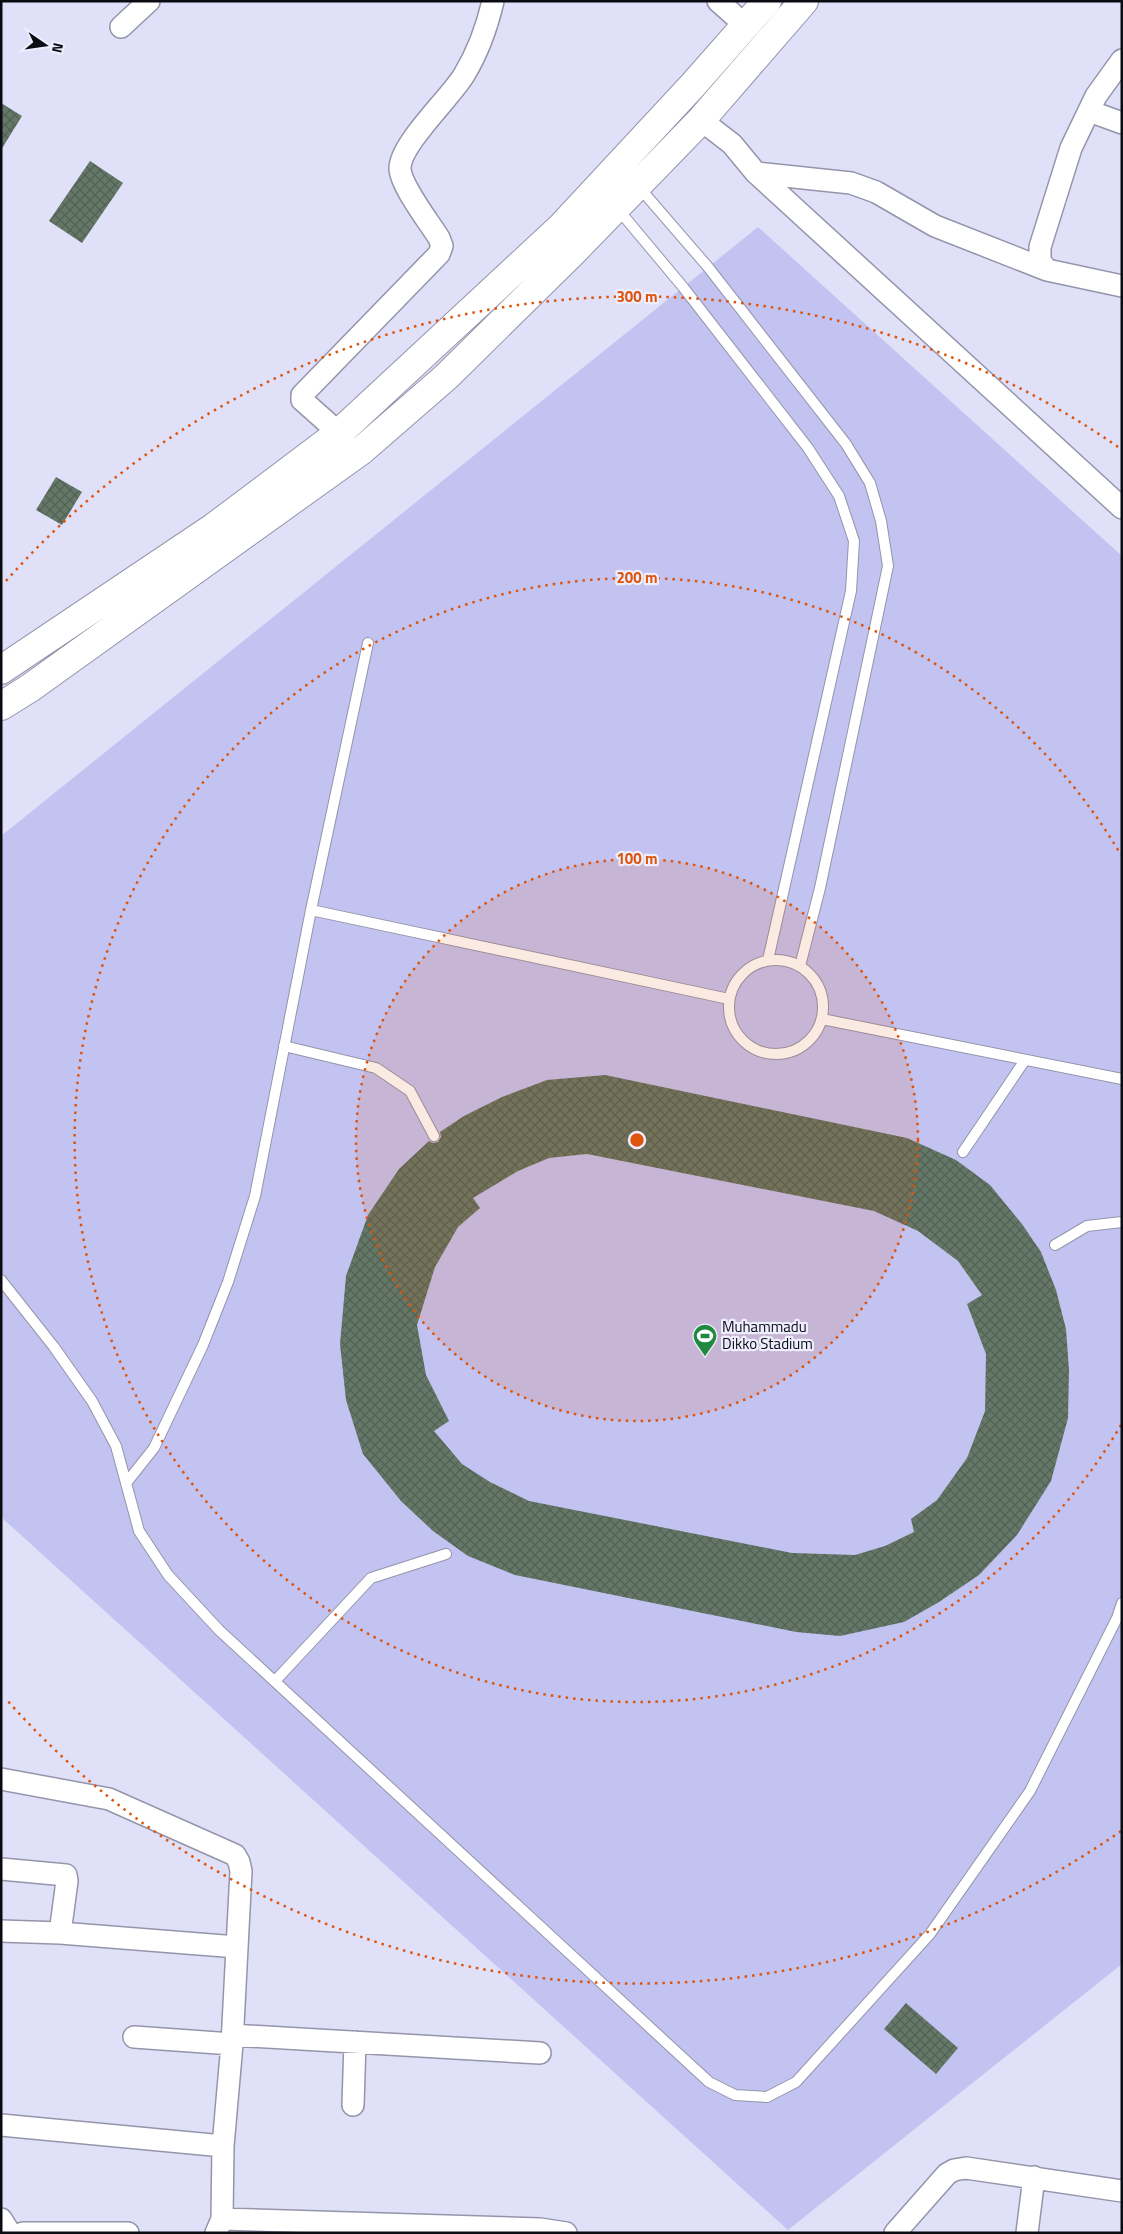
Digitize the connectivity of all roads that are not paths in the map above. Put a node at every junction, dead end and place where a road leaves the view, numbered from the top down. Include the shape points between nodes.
1 (149, 1) edge
2 (493, 1) edge
3 (718, 1) edge
4 (767, 1) edge
5 (804, 1) edge
6 (746, 26) junction
7 (121, 27) dead end
8 (1122, 60) edge
9 (1089, 110) junction
10 (700, 120) junction
11 (1122, 123) edge
12 (756, 174) junction
13 (637, 186) junction
14 (617, 207) junction
15 (1047, 270) junction
16 (1122, 286) edge
17 (338, 433) junction
18 (1122, 508) edge
19 (368, 643) dead end
20 (1, 670) edge
21 (1, 706) edge
22 (311, 910) junction
23 (768, 960) junction
24 (800, 966) junction
25 (729, 999) junction
26 (822, 1019) junction
27 (284, 1046) junction
28 (1025, 1060) junction
29 (1122, 1080) edge
30 (434, 1136) dead end
31 (963, 1152) dead end
32 (1122, 1222) edge
33 (1055, 1245) dead end
34 (1, 1280) edge
35 (127, 1482) junction
36 (446, 1554) dead end
37 (1122, 1603) edge
38 (275, 1681) junction
39 (1, 1779) edge
40 (1, 1869) edge
41 (1, 1931) edge
42 (60, 1933) junction
43 (237, 1948) junction
44 (134, 2037) dead end
45 (232, 2040) junction
46 (355, 2042) junction
47 (540, 2053) dead end
48 (353, 2105) dead end
49 (1, 2125) edge
50 (223, 2146) junction
51 (1034, 2177) junction
52 (1122, 2191) edge
53 (1, 2219) edge
54 (219, 2226) edge
55 (480, 2230) edge
56 (10, 2233) edge
57 (23, 2233) edge
58 (128, 2233) edge
59 (566, 2233) edge
60 (894, 2233) edge
61 (1027, 2233) edge

1 - 7 street
2 - 17 street via 485,33 464,76 402,157 403,180 439,238 442,246 439,254 302,395 302,400
3 - 6 street
4 - 6 main road
5 - 10 main road
6 - 17 main road via 560,227
8 - 9 street
9 - 11 street
9 - 15 street via 1071,148 1040,247 1040,261
10 - 12 street via 732,144
10 - 13 main road
12 - 15 street via 851,184 876,192 935,226
12 - 18 street
13 - 14 main road
13 - 24 lane via 708,267 846,444 870,483 882,521 888,566 820,888
14 - 21 main road via 446,377 362,450
14 - 23 lane via 808,448 839,496 854,541 851,591
15 - 16 street
17 - 20 main road via 214,527
19 - 22 lane
22 - 25 lane
22 - 27 lane
23 - 24 lane via 785,960
23 - 25 lane via 746,969 732,988
24 - 26 lane via 818,983 823,1000
25 - 26 lane via 730,1017 736,1033 744,1042 764,1053 789,1053 800,1048 810,1040
26 - 28 lane
27 - 30 lane via 376,1068 410,1091
27 - 35 lane via 255,1196 228,1282 203,1345 154,1448
28 - 29 lane
28 - 31 lane
32 - 33 lane via 1087,1226
34 - 35 lane via 92,1401 116,1446
35 - 38 lane via 139,1531 168,1575 219,1630
36 - 38 lane via 371,1578
37 - 38 lane via 1030,1791 930,1934 796,2082 767,2097 735,2095 709,2082
39 - 43 street via 109,1799 235,1855 241,1871
40 - 42 street via 66,1875
41 - 42 street
42 - 43 street
43 - 45 street
44 - 45 street
45 - 46 street
45 - 50 street
46 - 47 street
46 - 48 street
49 - 50 street
50 - 54 street
51 - 52 street
51 - 60 street via 966,2168 954,2170
51 - 61 street
53 - 56 street
54 - 55 street
55 - 59 street via 540,2229
57 - 58 street

